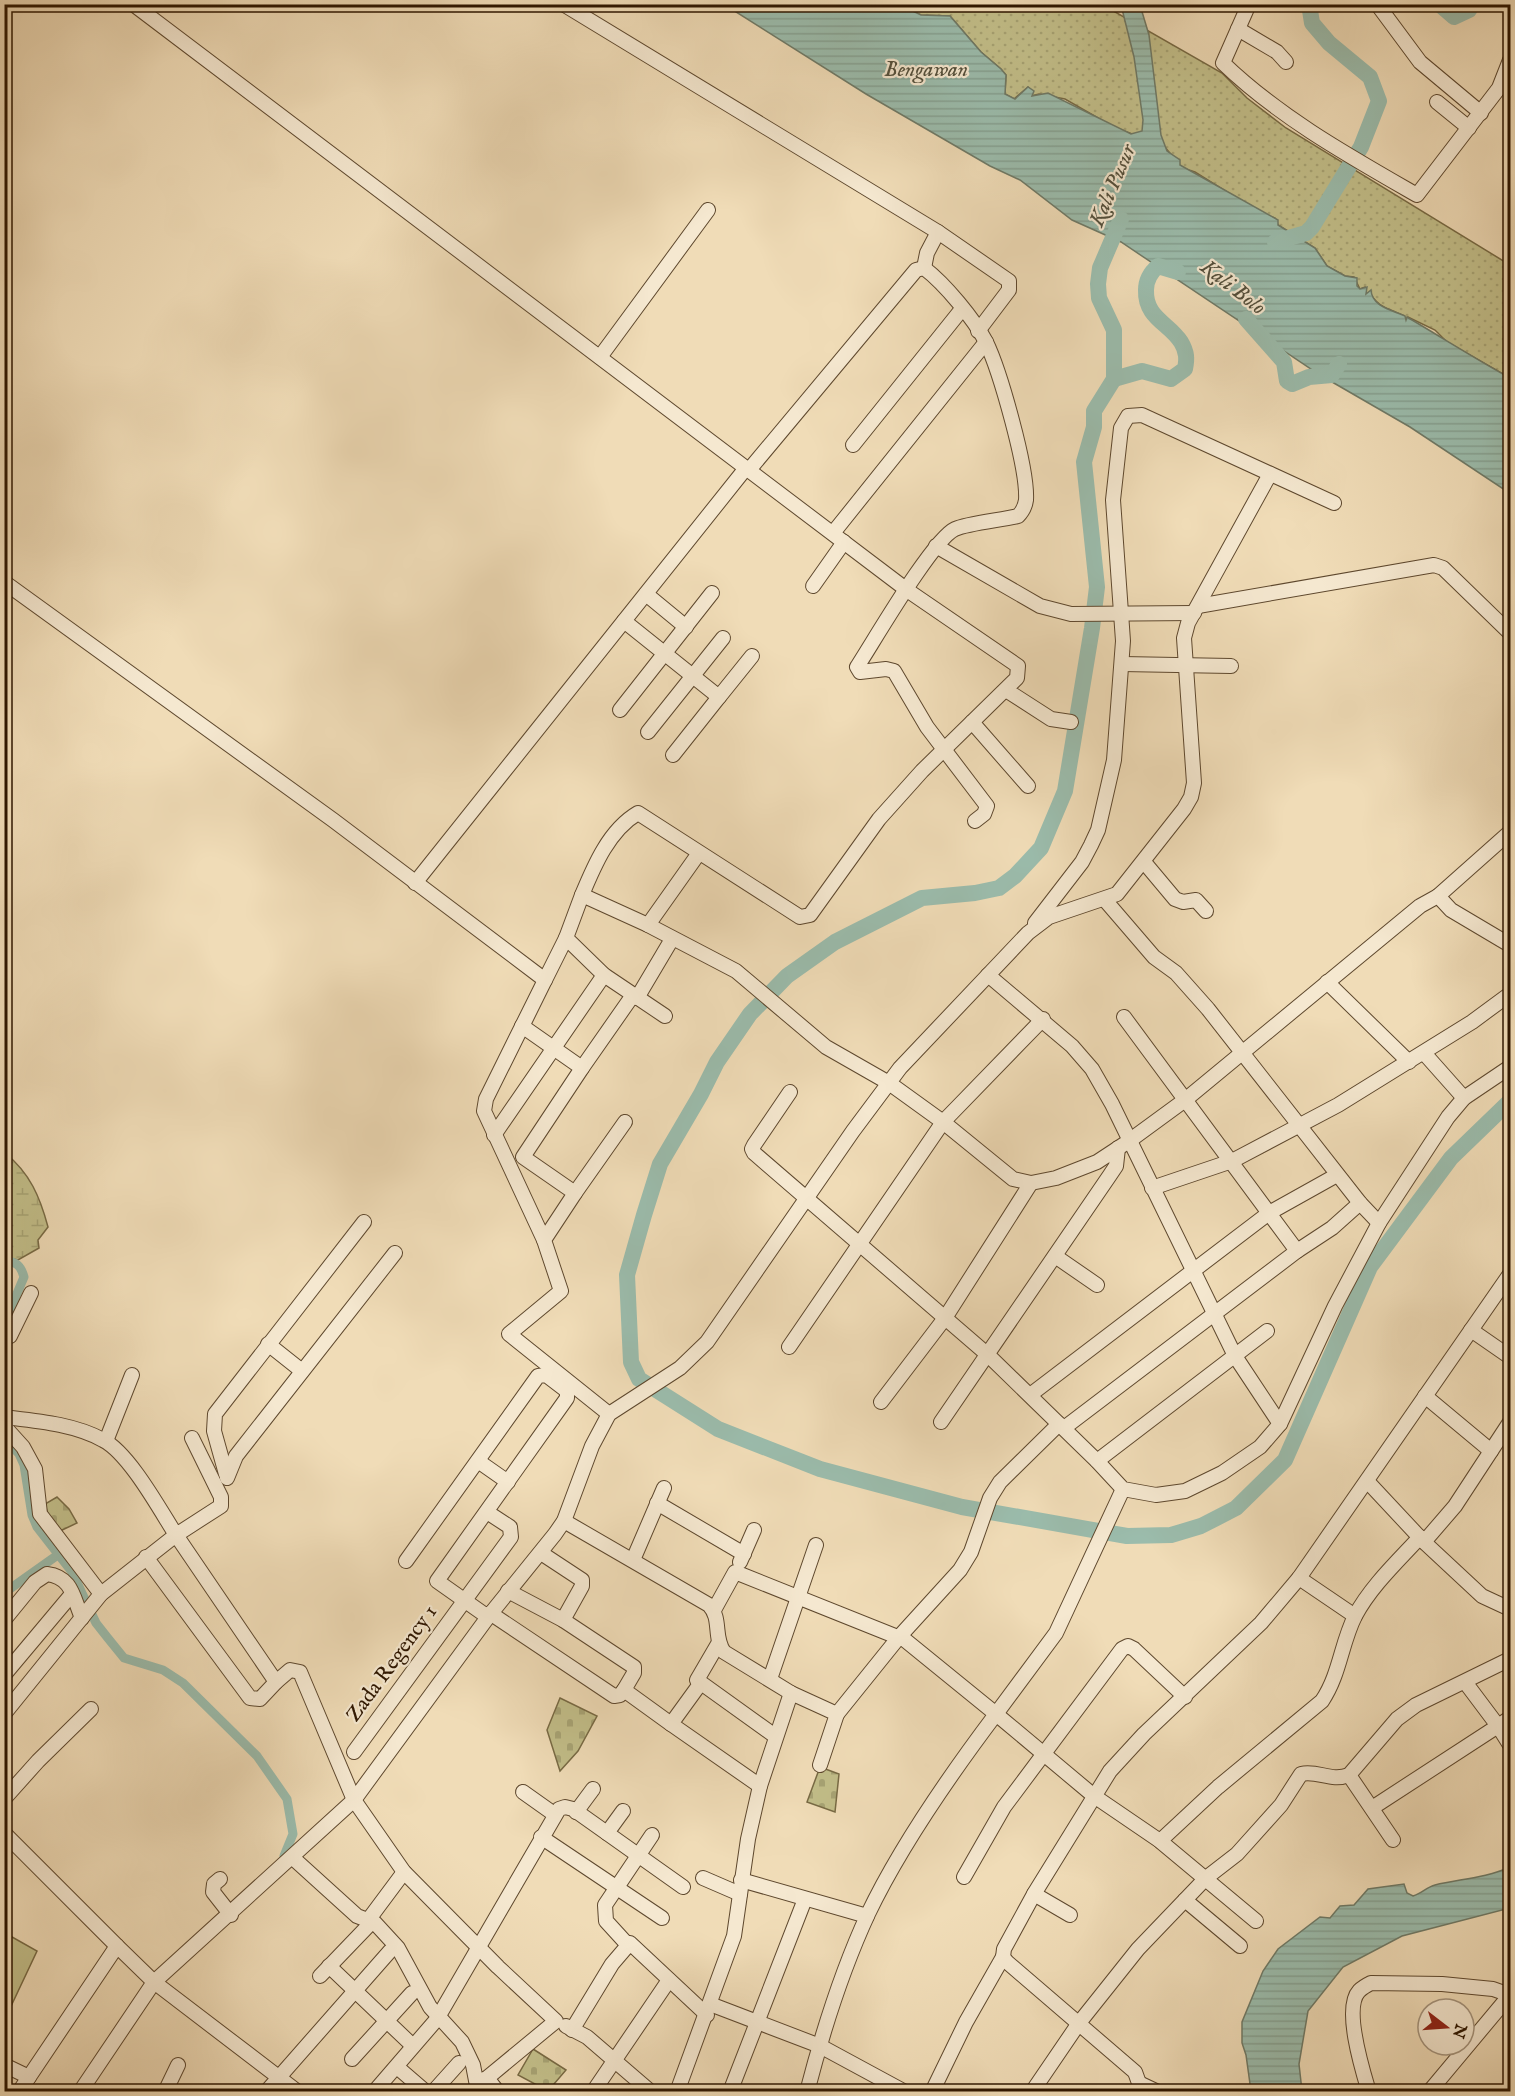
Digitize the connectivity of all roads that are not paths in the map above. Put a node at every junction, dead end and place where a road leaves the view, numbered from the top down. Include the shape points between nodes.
1 (133, 4) edge
2 (562, 4) edge
3 (1249, 4) edge
4 (1377, 4) edge
5 (1238, 29) junction
6 (1510, 60) edge
7 (1286, 62) dead end
8 (1437, 102) dead end
9 (1481, 113) junction
10 (1469, 128) junction
11 (708, 210) dead end
12 (938, 232) junction
13 (924, 268) junction
14 (962, 309) junction
15 (982, 337) junction
16 (600, 357) junction
17 (853, 445) dead end
18 (748, 469) junction
19 (1270, 474) junction
20 (1334, 502) dead end
21 (839, 538) junction
22 (936, 546) junction
23 (4, 582) edge
24 (813, 586) dead end
25 (907, 590) junction
26 (712, 593) dead end
27 (646, 594) junction
28 (1196, 609) junction
29 (1123, 613) junction
30 (624, 621) junction
31 (686, 627) junction
32 (1510, 633) edge
33 (723, 638) dead end
34 (665, 653) junction
35 (752, 656) dead end
36 (1122, 664) junction
37 (1184, 664) junction
38 (1231, 666) dead end
39 (693, 675) junction
40 (1006, 690) junction
41 (719, 697) junction
42 (620, 710) dead end
43 (972, 722) junction
44 (1071, 722) dead end
45 (648, 732) dead end
46 (945, 749) junction
47 (673, 755) dead end
48 (1028, 786) dead end
49 (975, 821) dead end
50 (1510, 832) edge
51 (699, 853) junction
52 (1144, 862) junction
53 (415, 883) junction
54 (582, 895) junction
55 (1438, 896) junction
56 (1105, 900) junction
57 (1206, 911) dead end
58 (648, 925) junction
59 (1028, 933) junction
60 (566, 938) junction
61 (672, 939) junction
62 (1510, 945) edge
63 (604, 975) junction
64 (988, 975) junction
65 (545, 980) junction
66 (1327, 982) junction
67 (1510, 994) edge
68 (635, 996) junction
69 (665, 1016) dead end
70 (1124, 1017) dead end
71 (1043, 1019) junction
72 (522, 1026) junction
73 (554, 1049) junction
74 (1242, 1050) junction
75 (1424, 1053) junction
76 (1409, 1062) junction
77 (1510, 1067) edge
78 (582, 1068) junction
79 (889, 1083) junction
80 (790, 1092) dead end
81 (1464, 1098) junction
82 (1185, 1100) junction
83 (625, 1122) dead end
84 (944, 1122) junction
85 (1298, 1124) junction
86 (494, 1135) junction
87 (1123, 1144) junction
88 (523, 1157) junction
89 (1232, 1161) junction
90 (510, 1171) junction
91 (1337, 1175) junction
92 (1031, 1183) junction
93 (1152, 1188) junction
94 (575, 1192) junction
95 (807, 1197) junction
96 (1360, 1203) junction
97 (1269, 1213) junction
98 (364, 1222) dead end
99 (1379, 1223) junction
100 (544, 1240) junction
101 (858, 1244) junction
102 (1297, 1251) junction
103 (395, 1252) dead end
104 (1055, 1256) junction
105 (1193, 1271) junction
106 (1510, 1275) edge
107 (1097, 1285) dead end
108 (32, 1293) dead end
109 (1215, 1316) junction
110 (945, 1318) junction
111 (1471, 1330) junction
112 (1267, 1332) dead end
113 (6, 1336) edge
114 (268, 1344) junction
115 (789, 1347) dead end
116 (988, 1355) junction
117 (1235, 1356) junction
118 (1510, 1357) edge
119 (302, 1371) junction
120 (132, 1374) dead end
121 (1030, 1395) junction
122 (1425, 1396) junction
123 (881, 1402) dead end
124 (609, 1414) junction
125 (4, 1417) edge
126 (941, 1422) dead end
127 (1510, 1422) edge
128 (1280, 1424) junction
129 (4, 1426) edge
130 (1062, 1426) junction
131 (192, 1438) dead end
132 (106, 1441) junction
133 (1491, 1451) junction
134 (478, 1461) junction
135 (1097, 1461) junction
136 (226, 1474) junction
137 (1367, 1481) junction
138 (508, 1482) junction
139 (664, 1488) dead end
140 (1122, 1489) junction
141 (221, 1497) junction
142 (657, 1503) junction
143 (487, 1512) junction
144 (564, 1521) junction
145 (754, 1530) dead end
146 (176, 1535) junction
147 (1422, 1539) junction
148 (816, 1545) dead end
149 (541, 1553) junction
150 (744, 1554) junction
151 (146, 1557) junction
152 (633, 1560) junction
153 (406, 1561) dead end
154 (735, 1572) junction
155 (1299, 1578) junction
156 (508, 1591) junction
157 (72, 1594) junction
158 (463, 1599) junction
159 (797, 1599) junction
160 (91, 1606) junction
161 (1510, 1609) edge
162 (714, 1610) junction
163 (489, 1615) junction
164 (1355, 1616) junction
165 (4, 1620) edge
166 (563, 1620) junction
167 (899, 1637) junction
168 (718, 1644) junction
169 (1510, 1659) edge
170 (4, 1675) edge
171 (770, 1679) junction
172 (276, 1682) junction
173 (1465, 1682) junction
174 (700, 1684) junction
175 (624, 1690) junction
176 (791, 1693) junction
177 (1185, 1697) junction
178 (91, 1708) dead end
179 (4, 1714) edge
180 (837, 1714) junction
181 (996, 1714) junction
182 (1510, 1718) edge
183 (671, 1724) junction
184 (1498, 1726) junction
185 (775, 1736) junction
186 (1510, 1745) edge
187 (354, 1752) dead end
188 (1043, 1753) junction
189 (820, 1765) dead end
190 (1348, 1775) junction
191 (760, 1786) junction
192 (593, 1789) dead end
193 (524, 1792) dead end
194 (1094, 1796) junction
195 (4, 1799) edge
196 (354, 1800) junction
197 (1372, 1808) junction
198 (623, 1811) dead end
199 (576, 1812) junction
200 (554, 1814) junction
201 (4, 1833) edge
202 (607, 1833) junction
203 (652, 1835) dead end
204 (541, 1837) junction
205 (1393, 1840) dead end
206 (1160, 1841) junction
207 (638, 1856) junction
208 (293, 1858) junction
209 (404, 1872) junction
210 (964, 1877) dead end
211 (703, 1878) dead end
212 (1206, 1878) junction
213 (220, 1879) dead end
214 (683, 1887) dead end
215 (741, 1887) junction
216 (617, 1888) junction
217 (1034, 1894) junction
218 (805, 1899) junction
219 (1185, 1900) junction
220 (231, 1915) junction
221 (1070, 1915) dead end
222 (867, 1916) junction
223 (662, 1918) dead end
224 (1256, 1921) dead end
225 (369, 1922) junction
226 (627, 1944) junction
227 (117, 1946) junction
228 (1240, 1946) dead end
229 (478, 1947) junction
230 (390, 1951) dead end
231 (1003, 1957) junction
232 (669, 1980) junction
233 (154, 1982) junction
234 (355, 1990) junction
235 (412, 1993) dead end
236 (1510, 1995) edge
237 (708, 2010) junction
238 (436, 2020) junction
239 (556, 2021) junction
240 (387, 2022) junction
241 (758, 2022) junction
242 (1080, 2023) junction
243 (572, 2030) junction
244 (413, 2046) junction
245 (820, 2046) junction
246 (352, 2059) dead end
247 (615, 2062) junction
248 (459, 2063) dead end
249 (4, 2065) edge
250 (178, 2065) dead end
251 (397, 2067) junction
252 (279, 2076) junction
253 (29, 2077) junction
254 (481, 2084) edge
255 (1138, 2087) edge
256 (19, 2091) edge
257 (80, 2091) edge
258 (165, 2091) edge
259 (266, 2091) edge
260 (298, 2091) edge
261 (374, 2091) edge
262 (426, 2091) edge
263 (433, 2091) edge
264 (498, 2091) edge
265 (593, 2091) edge
266 (651, 2091) edge
267 (677, 2091) edge
268 (730, 2091) edge
269 (807, 2091) edge
270 (905, 2091) edge
271 (932, 2091) edge
272 (1032, 2091) edge
273 (1158, 2091) edge
274 (1369, 2091) edge
275 (1430, 2091) edge

1 - 16 street
2 - 12 street
3 - 5 street
4 - 9 street via 1420,62
5 - 7 street via 1277,52
5 - 10 street via 1223,63 1229,69 1332,145 1417,195
6 - 9 street via 1499,88
8 - 10 street
9 - 10 street
11 - 16 street
12 - 13 street
12 - 15 street via 1009,281 1009,290
13 - 14 street
13 - 18 street via 916,270
14 - 15 street
14 - 17 street
15 - 21 street
15 - 22 street via 1011,418 1023,474 1024,509 1018,516 955,529
16 - 18 street
18 - 21 street
18 - 27 street
19 - 20 street
19 - 28 street
19 - 29 street via 1142,415 1128,416 1121,428 1113,500
21 - 24 street
21 - 25 street
22 - 25 street
22 - 29 street via 1040,606 1071,614
23 - 53 street
25 - 40 street via 1016,664 1019,674
25 - 46 street via 857,670 894,671 913,706
26 - 31 street
27 - 30 street
27 - 31 street
28 - 29 street
28 - 32 street via 1434,565 1443,568
28 - 37 street via 1184,638
29 - 36 street
30 - 34 street
30 - 53 street
31 - 34 street
33 - 39 street
34 - 39 street
34 - 42 street
35 - 41 street
36 - 37 street
36 - 59 street via 1114,760 1098,830 1082,862
37 - 38 street
37 - 52 street via 1194,783 1191,797
39 - 41 street
39 - 45 street
40 - 43 street
40 - 44 street via 1050,719
41 - 47 street
43 - 46 street
43 - 48 street
46 - 49 street via 987,806
46 - 51 street via 879,819 810,915 805,917 773,901
50 - 55 street
51 - 54 street via 638,813 621,827 597,859
51 - 58 street
52 - 56 street via 1117,894
52 - 57 street via 1176,899 1196,900
53 - 65 street
54 - 58 street
54 - 60 street
55 - 62 street via 1451,910
55 - 66 street via 1420,906
56 - 59 street via 1049,917
56 - 74 street via 1154,957 1176,973
58 - 61 street
59 - 64 street
60 - 63 street
60 - 65 street
61 - 68 street
61 - 79 street via 736,971 826,1047
63 - 68 street
63 - 73 street
64 - 71 street
64 - 79 street
65 - 72 street
66 - 74 street
66 - 76 street
67 - 75 street
68 - 69 street
68 - 78 street
70 - 82 street
71 - 84 street
71 - 87 street via 1092,1069
72 - 73 street
72 - 86 street via 486,1099 484,1111
73 - 78 street
73 - 86 street
74 - 82 street
74 - 85 street
75 - 76 street
75 - 81 street
76 - 85 street
77 - 81 street
78 - 88 street
79 - 84 street
79 - 95 street
80 - 95 street via 752,1149
81 - 99 street
82 - 87 street
82 - 89 street
83 - 94 street
84 - 92 street via 1013,1179
84 - 101 street
85 - 89 street
85 - 91 street
86 - 90 street
87 - 92 street via 1098,1162
87 - 93 street
87 - 104 street via 1116,1166
88 - 90 street
88 - 94 street
89 - 93 street
89 - 97 street
90 - 100 street
91 - 96 street
91 - 97 street
92 - 110 street
93 - 105 street
94 - 100 street
95 - 101 street
95 - 124 street via 708,1342 680,1368
96 - 99 street
96 - 102 street
97 - 102 street
97 - 105 street
98 - 114 street
99 - 128 street
100 - 124 street via 561,1291 509,1334
101 - 110 street
101 - 115 street
102 - 109 street
103 - 119 street
104 - 107 street
104 - 116 street
105 - 109 street
105 - 121 street
106 - 111 street
108 - 113 street
109 - 117 street
109 - 130 street
110 - 116 street
110 - 123 street
111 - 118 street
111 - 122 street
112 - 117 street
114 - 119 street
114 - 136 street via 215,1414 214,1431
116 - 121 street
116 - 126 street
117 - 128 street
117 - 135 street
119 - 136 street
120 - 132 street
121 - 130 street
122 - 133 street
122 - 137 street
124 - 144 street via 592,1446
125 - 132 street via 46,1422
127 - 133 street
128 - 140 street via 1260,1447 1222,1473 1185,1491 1156,1495
129 - 160 street via 23,1447 34,1469 40,1514
130 - 135 street
130 - 167 street via 999,1482 960,1570
131 - 141 street
132 - 146 street via 132,1469
133 - 147 street via 1455,1506
134 - 138 street
134 - 138 street, Zada Regency 1 via 538,1376 546,1375 567,1391 567,1398
134 - 153 street, Zada Regency 1
135 - 140 street
136 - 141 street
137 - 147 street
137 - 155 street
138 - 143 street, Zada Regency 1
139 - 142 street
140 - 181 street via 1056,1633
141 - 146 street via 216,1510
142 - 150 street
142 - 152 street
143 - 158 street, Zada Regency 1 via 510,1527 511,1537
143 - 158 street, Zada Regency 1 via 437,1581
144 - 149 street
144 - 152 street
145 - 150 street
146 - 151 street
146 - 172 street
147 - 161 street via 1482,1596
147 - 164 street via 1374,1589
148 - 159 street
149 - 156 street
149 - 166 street via 582,1580
150 - 154 street
151 - 160 street
151 - 172 street via 250,1698 260,1699
152 - 162 street
154 - 159 street
154 - 162 street
155 - 164 street
155 - 177 street via 1262,1623
156 - 163 street
156 - 166 street
157 - 160 street
157 - 165 street via 60,1576 46,1574
157 - 170 street
158 - 163 street, Zada Regency 1
158 - 187 street, Zada Regency 1
159 - 167 street
159 - 171 street
160 - 179 street
162 - 168 street
163 - 175 street, Zada Regency 1 via 614,1695
163 - 196 street
164 - 206 street via 1334,1683 1322,1701
166 - 175 street via 634,1667
167 - 180 street
167 - 181 street via 962,1683
168 - 171 street via 733,1660
168 - 174 street via 698,1676
169 - 173 street
171 - 176 street
172 - 196 street via 290,1670 300,1672
173 - 184 street
173 - 190 street via 1397,1719
174 - 183 street
174 - 185 street
175 - 183 street
176 - 180 street
176 - 185 street
177 - 188 street via 1128,1646
177 - 194 street via 1110,1771
178 - 195 street
180 - 189 street
181 - 188 street
181 - 222 street via 901,1855
182 - 184 street
183 - 191 street
184 - 186 street
184 - 197 street
185 - 191 street
188 - 194 street
188 - 210 street via 1004,1807
190 - 197 street
190 - 212 street via 1338,1779 1311,1772 1301,1774 1281,1805 1244,1846
191 - 215 street
192 - 199 street
193 - 200 street
194 - 206 street
194 - 217 street
196 - 208 street
196 - 209 street
197 - 205 street
198 - 202 street
199 - 200 street via 565,1807
199 - 202 street
200 - 204 street
201 - 227 street
202 - 207 street
203 - 207 street
204 - 216 street
204 - 229 street
206 - 212 street
207 - 214 street
207 - 216 street
208 - 220 street
208 - 225 street via 357,1916
209 - 225 street
209 - 229 street
211 - 215 street
212 - 219 street
212 - 224 street
213 - 220 street via 213,1892
215 - 218 street
215 - 237 street via 734,1936
216 - 223 street
216 - 226 street via 604,1912 606,1920
217 - 221 street
217 - 231 street
218 - 222 street
218 - 241 street
219 - 228 street
219 - 242 street via 1138,1949
220 - 233 street
222 - 245 street
225 - 234 street via 324,1971
225 - 238 street via 398,1948
226 - 232 street via 632,1944
226 - 243 street
227 - 233 street
227 - 253 street
229 - 238 street
229 - 239 street
230 - 234 street
231 - 242 street
231 - 271 street
232 - 237 street
232 - 247 street
233 - 252 street
233 - 257 street
234 - 240 street
234 - 252 street
235 - 240 street
236 - 274 street via 1493,1989 1442,1984 1371,1983 1364,1987 1356,1995 1353,2018
236 - 275 street
237 - 241 street
237 - 267 street
238 - 244 street
238 - 254 street via 462,2042
239 - 243 street
239 - 254 street
240 - 244 street
240 - 246 street
241 - 245 street
241 - 268 street
242 - 255 street via 1134,2072
242 - 272 street
243 - 247 street via 587,2037
244 - 251 street
245 - 269 street
245 - 270 street
247 - 265 street
247 - 266 street
248 - 263 street
249 - 253 street
250 - 258 street
251 - 261 street
251 - 262 street
252 - 259 street
252 - 260 street
253 - 256 street
254 - 264 street
255 - 273 street

